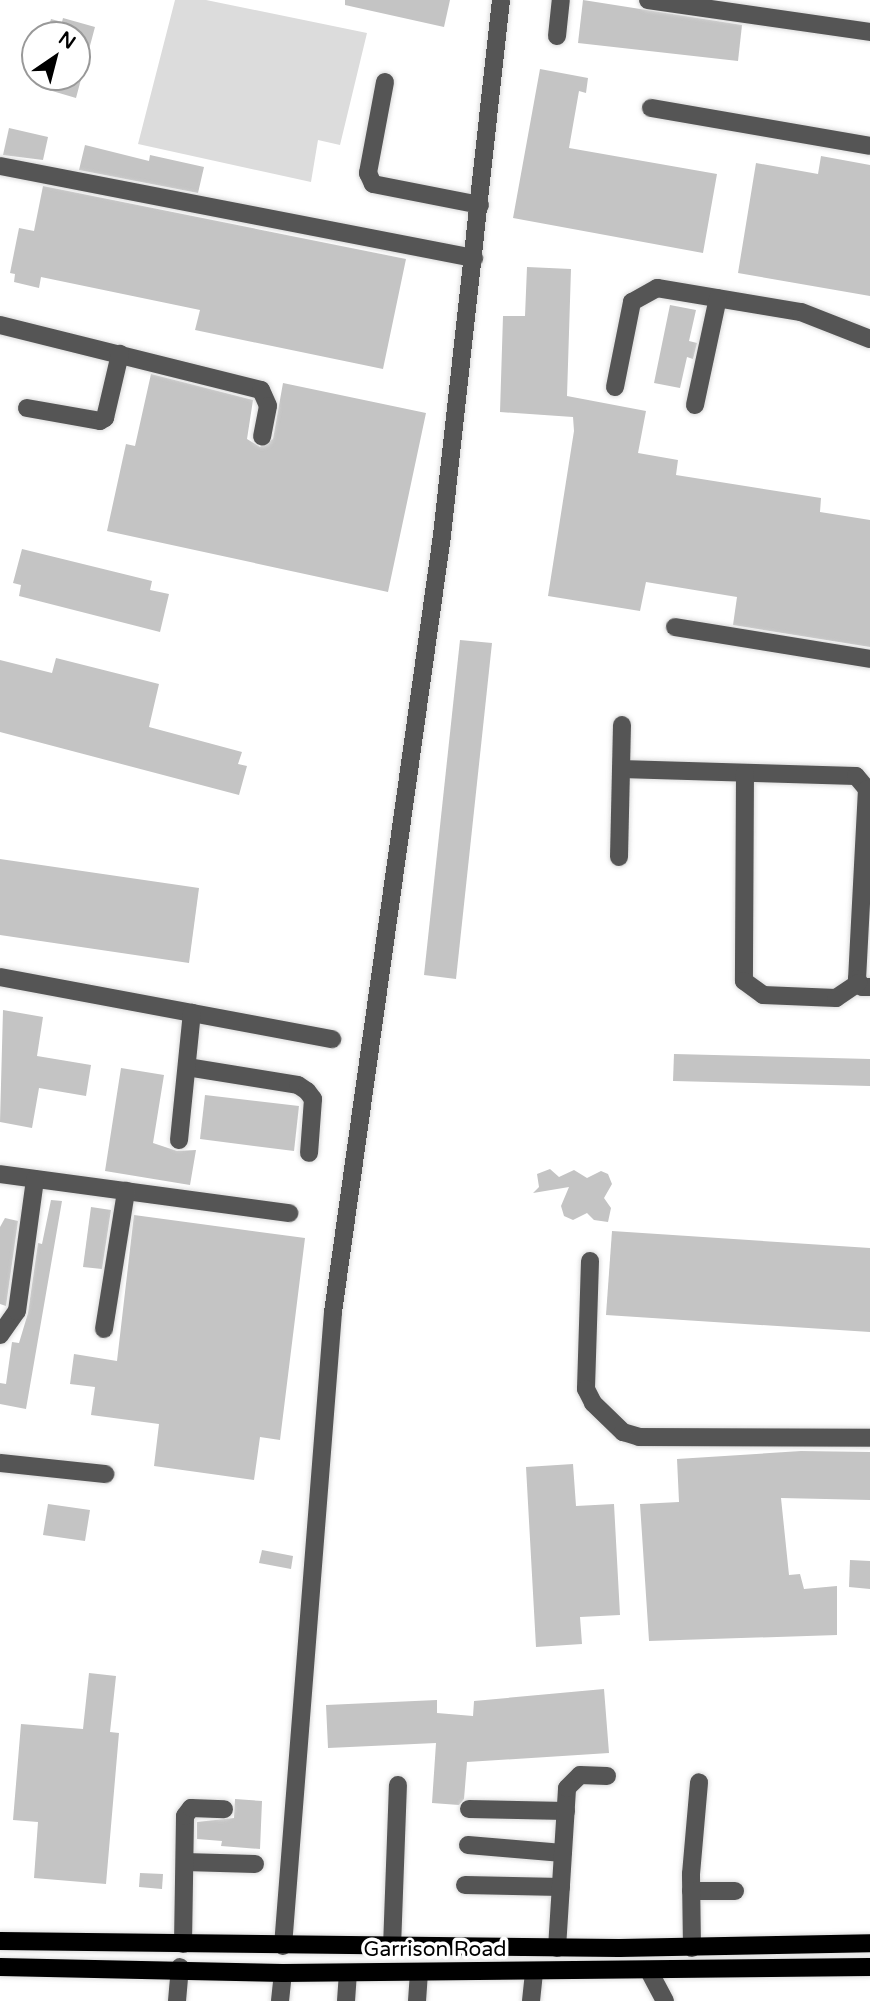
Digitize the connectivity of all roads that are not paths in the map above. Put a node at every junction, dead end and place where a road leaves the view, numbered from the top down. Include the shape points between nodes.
1 (501, 0) edge
2 (561, 0) edge
3 (648, 0) edge
4 (870, 32) edge
5 (557, 36) dead end
6 (385, 82) dead end
7 (651, 108) dead end
8 (870, 146) edge
9 (0, 166) edge
10 (480, 205) junction
11 (474, 258) junction
12 (718, 298) junction
13 (0, 325) edge
14 (870, 339) edge
15 (120, 354) junction
16 (615, 387) dead end
17 (695, 405) dead end
18 (27, 408) dead end
19 (262, 436) dead end
20 (675, 626) dead end
21 (870, 659) edge
22 (622, 725) dead end
23 (621, 769) junction
24 (745, 773) junction
25 (619, 858) dead end
26 (0, 977) edge
27 (864, 985) edge
28 (192, 1013) junction
29 (332, 1039) dead end
30 (187, 1067) junction
31 (179, 1140) dead end
32 (309, 1153) dead end
33 (0, 1174) edge
34 (35, 1179) junction
35 (127, 1191) junction
36 (289, 1213) dead end
37 (590, 1261) dead end
38 (104, 1329) dead end
39 (0, 1335) edge
40 (870, 1438) edge
41 (0, 1463) edge
42 (105, 1474) dead end
43 (607, 1776) dead end
44 (699, 1782) dead end
45 (398, 1785) dead end
46 (224, 1810) dead end
47 (470, 1810) dead end
48 (566, 1811) junction
49 (468, 1845) dead end
50 (563, 1853) junction
51 (185, 1861) junction
52 (255, 1864) dead end
53 (465, 1885) dead end
54 (561, 1887) junction
55 (691, 1891) junction
56 (735, 1891) dead end
57 (0, 1941) edge
58 (870, 1943) edge
59 (183, 1944) junction
60 (283, 1946) junction
61 (392, 1947) junction
62 (557, 1948) junction
63 (692, 1948) junction
64 (0, 1967) edge
65 (180, 1967) junction
66 (870, 1967) edge
67 (649, 1971) junction
68 (534, 1972) junction
69 (283, 1973) junction
70 (348, 1973) junction
71 (419, 1973) junction
72 (177, 2001) edge
73 (280, 2001) edge
74 (346, 2001) edge
75 (416, 2001) edge
76 (531, 2001) edge
77 (665, 2001) edge

1 - 10 street
2 - 5 street
3 - 4 street
6 - 10 street via 368,173 373,184
7 - 8 street
9 - 11 street
10 - 11 street
11 - 60 street via 442,535 332,1312
12 - 14 street via 801,312
12 - 16 street via 657,288 639,294 632,302
12 - 17 street
13 - 15 street
15 - 18 street via 105,418 100,421
15 - 19 street via 261,390 268,406
20 - 21 street
22 - 23 street
23 - 24 street
23 - 25 street
24 - 27 street via 856,776 866,789
24 - 27 street via 744,981 763,995 836,998
26 - 28 street
28 - 29 street
28 - 30 street
30 - 31 street
30 - 32 street via 298,1085 307,1091 313,1099
33 - 34 street
34 - 35 street
34 - 39 street via 16,1311
35 - 36 street
35 - 38 street
37 - 40 street via 586,1389 593,1403 624,1432 639,1437
41 - 42 street
43 - 48 street via 580,1775 571,1780
44 - 55 street
45 - 61 street
46 - 51 street via 187,1811
47 - 48 street
48 - 50 street
49 - 50 street
50 - 54 street
51 - 52 street
51 - 59 street
53 - 54 street
54 - 62 street
55 - 56 street
55 - 63 street
57 - 59 main road, Garrison Road
58 - 63 main road, Garrison Road
59 - 60 main road, Garrison Road
60 - 61 main road, Garrison Road
61 - 62 main road, Garrison Road
62 - 63 main road, Garrison Road
64 - 65 main road, Garrison Road
65 - 69 main road, Garrison Road
65 - 72 street
66 - 67 main road, Garrison Road
67 - 68 main road, Garrison Road
67 - 77 street
68 - 71 main road, Garrison Road
68 - 76 street
69 - 70 main road, Garrison Road
69 - 73 street
70 - 71 main road, Garrison Road
70 - 74 street
71 - 75 street

